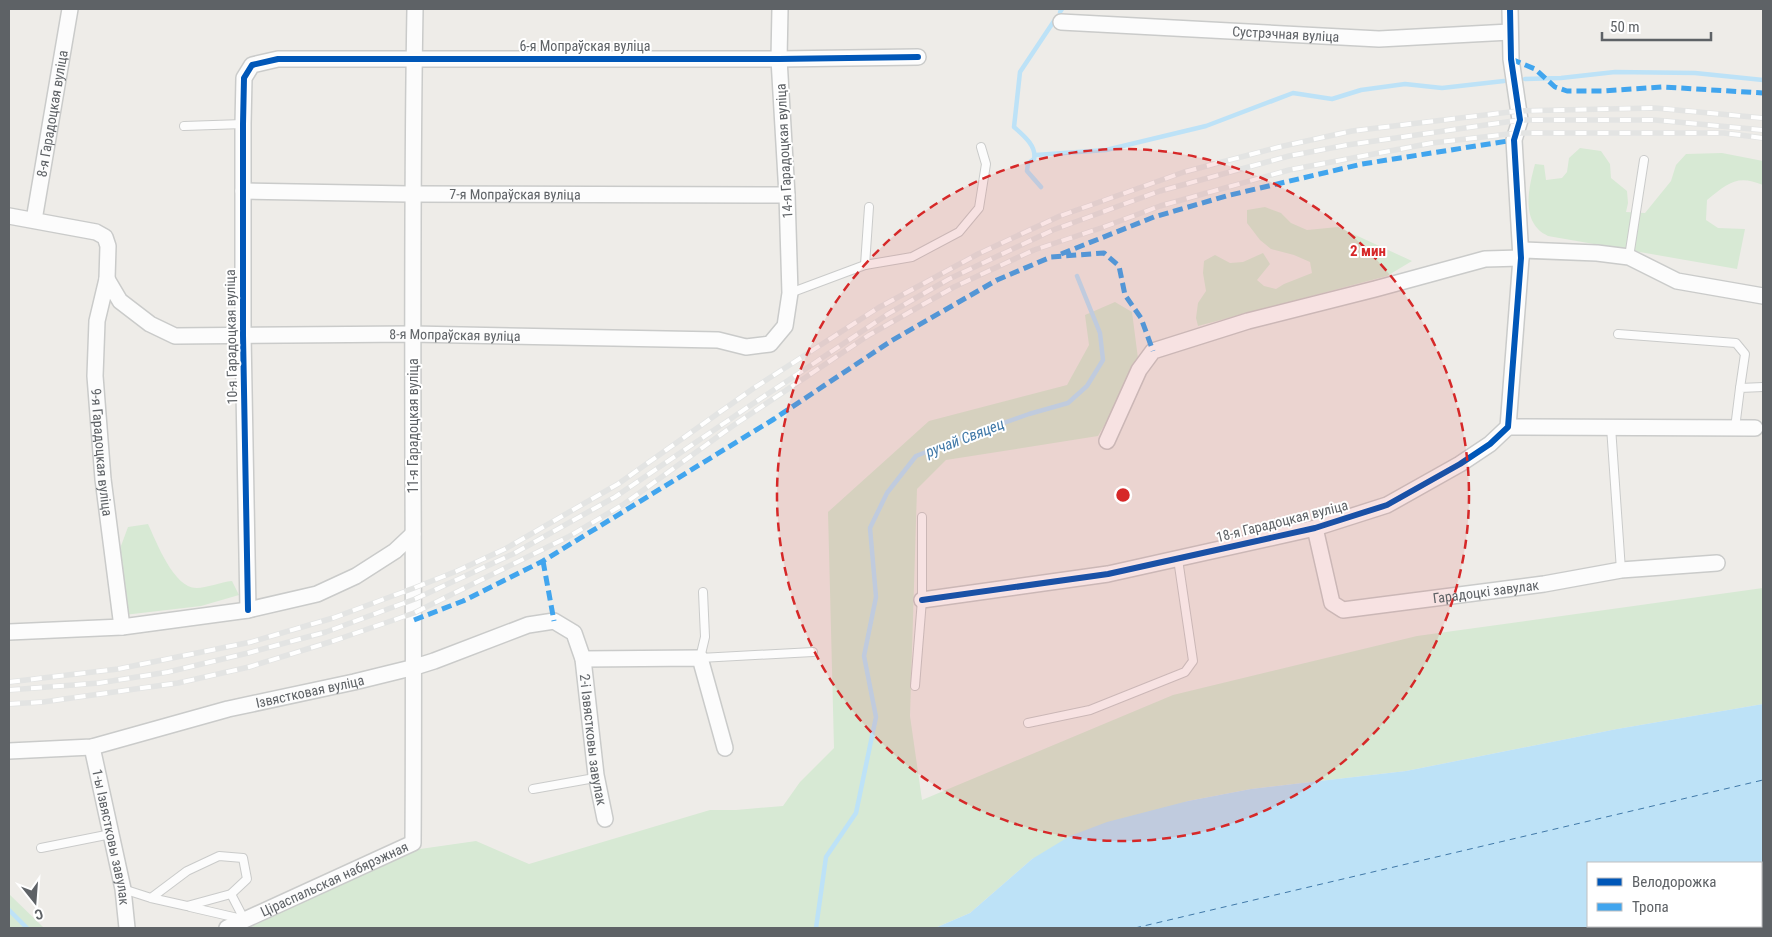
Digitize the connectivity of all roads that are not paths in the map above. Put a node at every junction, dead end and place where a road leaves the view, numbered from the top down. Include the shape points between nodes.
1 (70, 9) edge
2 (415, 9) edge
3 (780, 9) edge
4 (1510, 9) edge
5 (1060, 22) dead end
6 (1510, 32) junction
7 (918, 57) dead end
8 (414, 58) junction
9 (779, 59) junction
10 (252, 65) joint
11 (243, 124) junction
12 (184, 126) dead end
13 (981, 147) dead end
14 (1644, 160) dead end
15 (243, 191) junction
16 (413, 194) junction
17 (787, 195) junction
18 (869, 207) dead end
19 (9, 216) edge
20 (34, 220) junction
21 (1521, 254) junction
22 (1629, 257) junction
23 (864, 265) junction
24 (107, 279) junction
25 (790, 293) junction
26 (1763, 296) edge
27 (412, 334) junction
28 (1618, 334) dead end
29 (242, 335) junction
30 (1763, 387) edge
31 (1740, 388) junction
32 (1508, 427) junction
33 (1611, 427) junction
34 (1735, 428) junction
35 (1755, 428) dead end
36 (1107, 441) dead end
37 (922, 517) dead end
38 (1315, 528) junction
39 (413, 534) junction
40 (1178, 559) junction
41 (1717, 562) dead end
42 (1621, 570) junction
43 (703, 592) dead end
44 (922, 600) junction
45 (248, 610) junction
46 (122, 627) junction
47 (9, 632) edge
48 (814, 652) dead end
49 (700, 658) junction
50 (583, 660) junction
51 (415, 667) junction
52 (915, 686) dead end
53 (1028, 723) dead end
54 (92, 747) junction
55 (725, 748) dead end
56 (9, 751) edge
57 (596, 775) junction
58 (533, 788) dead end
59 (605, 818) dead end
60 (111, 834) junction
61 (413, 843) joint
62 (41, 848) dead end
63 (123, 889) junction
64 (230, 894) junction
65 (151, 898) junction
66 (187, 906) junction
67 (244, 919) junction
68 (127, 928) edge
69 (226, 928) edge

1 - 20 street, 8-я Гарадоцкая вуліца
2 - 8 street, 11-я Гарадоцкая вуліца
3 - 9 street, 14-я Гарадоцкая вуліца
4 - 6 street
5 - 6 street, Сустрэчная вуліца via 1379,39
6 - 21 street via 1520,120 1514,140
7 - 9 street, 6-я Мопраўская вуліца
8 - 9 street, 6-я Мопраўская вуліца
8 - 10 street, 6-я Мопраўская вуліца via 278,59
8 - 16 street, 11-я Гарадоцкая вуліца
9 - 17 street, 14-я Гарадоцкая вуліца
10 - 11 street, 10-я Гарадоцкая вуліца via 244,78
11 - 12 lane
11 - 15 street, 10-я Гарадоцкая вуліца
13 - 23 lane via 986,164 979,208 960,232 912,257
14 - 22 lane
15 - 16 street, 7-я Мопраўская вуліца
15 - 29 street, 10-я Гарадоцкая вуліца
16 - 17 street, 7-я Мопраўская вуліца
16 - 27 street, 11-я Гарадоцкая вуліца
17 - 25 street, 14-я Гарадоцкая вуліца
18 - 23 lane
19 - 20 street
20 - 24 street, 9-я Гарадоцкая вуліца via 96,232 105,237 108,246
21 - 22 street via 1597,253
21 - 32 street
21 - 36 street via 1485,259 1248,321 1153,351 1139,370
22 - 26 street via 1677,281
23 - 25 lane
24 - 29 street, 8-я Мопраўская вуліца via 120,301 150,324 175,336
24 - 46 street, 9-я Гарадоцкая вуліца via 97,321 95,376 103,479
25 - 27 street, 8-я Мопраўская вуліца via 785,326 770,344 746,347 718,340
27 - 29 street, 8-я Мопраўская вуліца
27 - 39 street, 11-я Гарадоцкая вуліца
28 - 31 lane via 1736,343 1745,354
29 - 45 street, 10-я Гарадоцкая вуліца
30 - 31 lane
31 - 34 lane
32 - 33 street
32 - 38 street, 18-я Гарадоцкая вуліца via 1467,459 1387,505
33 - 34 street
33 - 42 lane
34 - 35 street
37 - 44 lane
38 - 40 street, 18-я Гарадоцкая вуліца
38 - 42 street, Гарадоцкі завулак via 1332,603 1343,610 1544,584
39 - 45 street via 395,551 356,576 317,594
39 - 51 street, 11-я Гарадоцкая вуліца
40 - 44 street, 18-я Гарадоцкая вуліца via 1108,574
40 - 53 lane via 1193,661 1185,672 1090,710
41 - 42 street, Гарадоцкі завулак
43 - 49 lane via 705,637
44 - 52 lane
45 - 46 street
46 - 47 street
48 - 49 lane
49 - 50 street
49 - 55 street
50 - 51 street, Ізвястковая вуліца via 574,633 554,621 528,625
50 - 57 street, 2-і Ізвястковы завулак
51 - 54 street, Ізвястковая вуліца via 228,709
51 - 61 street, 11-я Гарадоцкая вуліца
54 - 56 street, Ізвястковая вуліца
54 - 60 street, 1-ы Ізвястковы завулак
57 - 58 lane via 589,779
57 - 59 street, 2-і Ізвястковы завулак
60 - 62 lane
60 - 63 street, 1-ы Ізвястковы завулак
61 - 67 street, Ціраспальская набярэжная
63 - 65 lane
63 - 68 street, 1-ы Ізвястковы завулак
64 - 65 lane via 247,879 243,858 219,856 187,871
64 - 66 lane
64 - 67 lane
65 - 66 lane
66 - 67 lane
67 - 69 street, Ціраспальская набярэжная

